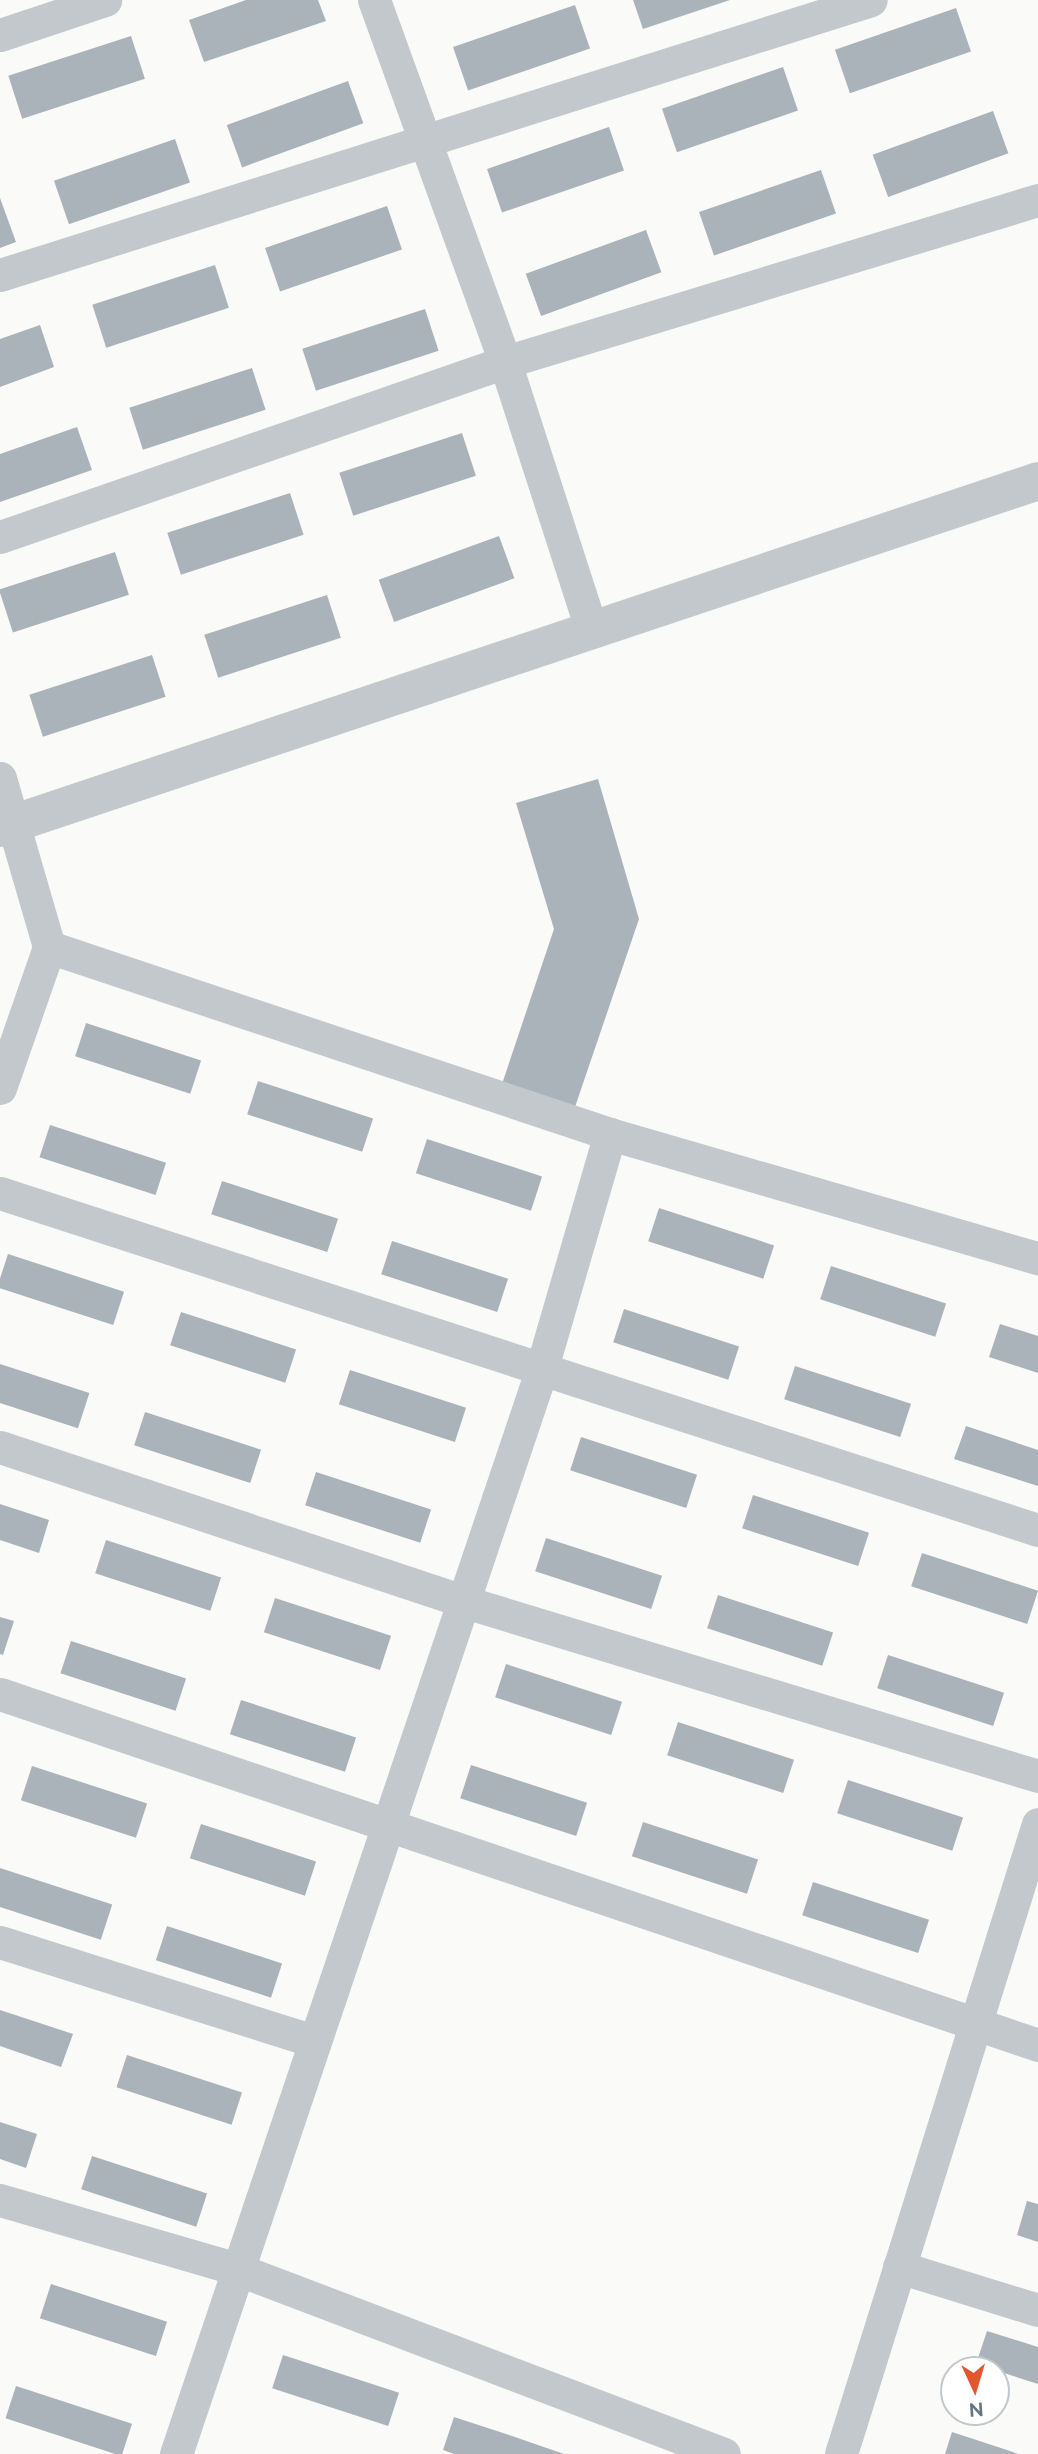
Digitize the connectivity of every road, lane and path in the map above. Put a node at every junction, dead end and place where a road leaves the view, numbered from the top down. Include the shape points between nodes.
1 (105, 0) edge
2 (374, 0) edge
3 (871, 0) edge
4 (0, 35) edge
5 (424, 140) junction
6 (1038, 200) edge
7 (0, 275) edge
8 (505, 362) junction
9 (1038, 481) edge
10 (0, 537) edge
11 (591, 629) junction
12 (0, 778) edge
13 (7, 826) edge
14 (48, 947) junction
15 (0, 1088) edge
16 (610, 1134) junction
17 (0, 1193) edge
18 (1038, 1258) edge
19 (541, 1371) junction
20 (0, 1447) edge
21 (1038, 1530) edge
22 (465, 1602) junction
23 (0, 1694) edge
24 (1038, 1776) edge
25 (1038, 1824) edge
26 (388, 1830) junction
27 (0, 1942) edge
28 (975, 2025) junction
29 (314, 2041) junction
30 (1038, 2045) edge
31 (0, 2200) edge
32 (899, 2267) junction
33 (234, 2268) junction
34 (1038, 2310) edge
35 (176, 2454) edge
36 (724, 2454) edge
37 (841, 2454) edge

1 - 4 street
2 - 5 street
3 - 5 street
5 - 7 street
5 - 8 street
6 - 8 street
8 - 10 street
8 - 11 street
9 - 11 street
11 - 13 street
12 - 13 street
13 - 14 street
14 - 15 street
14 - 16 street
16 - 18 street
16 - 19 street
17 - 19 street
19 - 21 street
19 - 22 street
20 - 22 street
22 - 24 street
22 - 26 street
23 - 26 street
25 - 28 street
26 - 28 street
26 - 29 street
27 - 29 street
28 - 30 street
28 - 32 street
29 - 33 street
31 - 33 street
32 - 34 street
32 - 37 street
33 - 35 street
33 - 36 street

